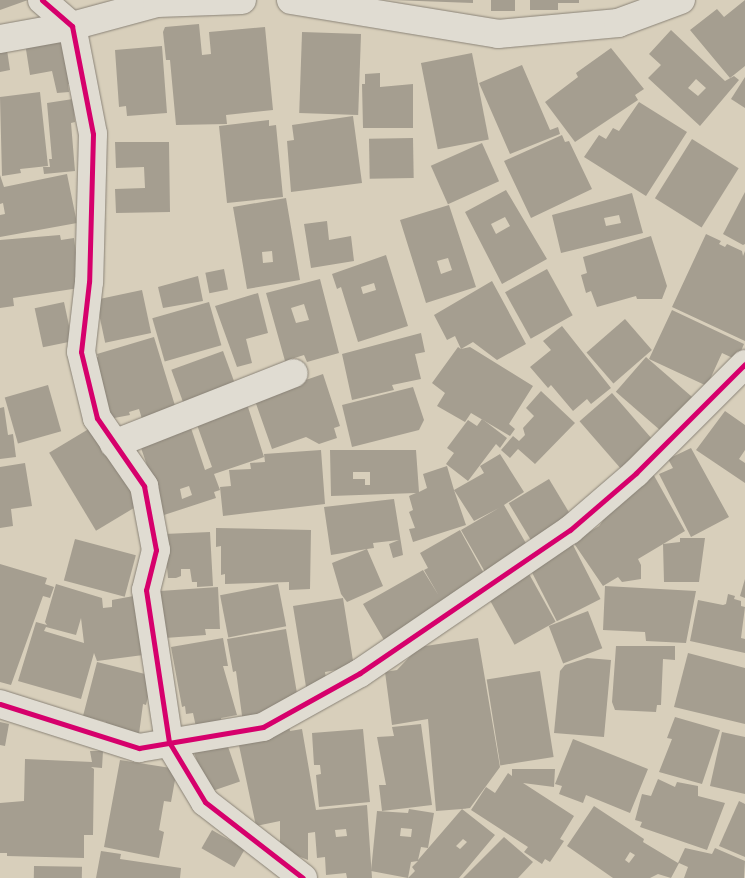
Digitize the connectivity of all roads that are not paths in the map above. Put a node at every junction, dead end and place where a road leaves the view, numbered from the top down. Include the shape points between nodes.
1 (42, 0) edge
2 (242, 0) edge
3 (291, 0) edge
4 (680, 0) edge
5 (72, 26) junction
6 (0, 39) edge
7 (745, 364) edge
8 (294, 373) dead end
9 (114, 444) junction
10 (0, 704) edge
11 (169, 742) junction
12 (303, 878) edge

1 - 5 street
2 - 5 street via 157,3
3 - 4 street via 498,34 618,23
5 - 6 street
5 - 9 street via 93,134 89,282 81,352 97,418
7 - 11 street via 636,472 570,530 360,673 263,727
8 - 9 street
9 - 11 street via 144,486 156,550 146,590
10 - 11 street via 139,748
11 - 12 street via 205,802

